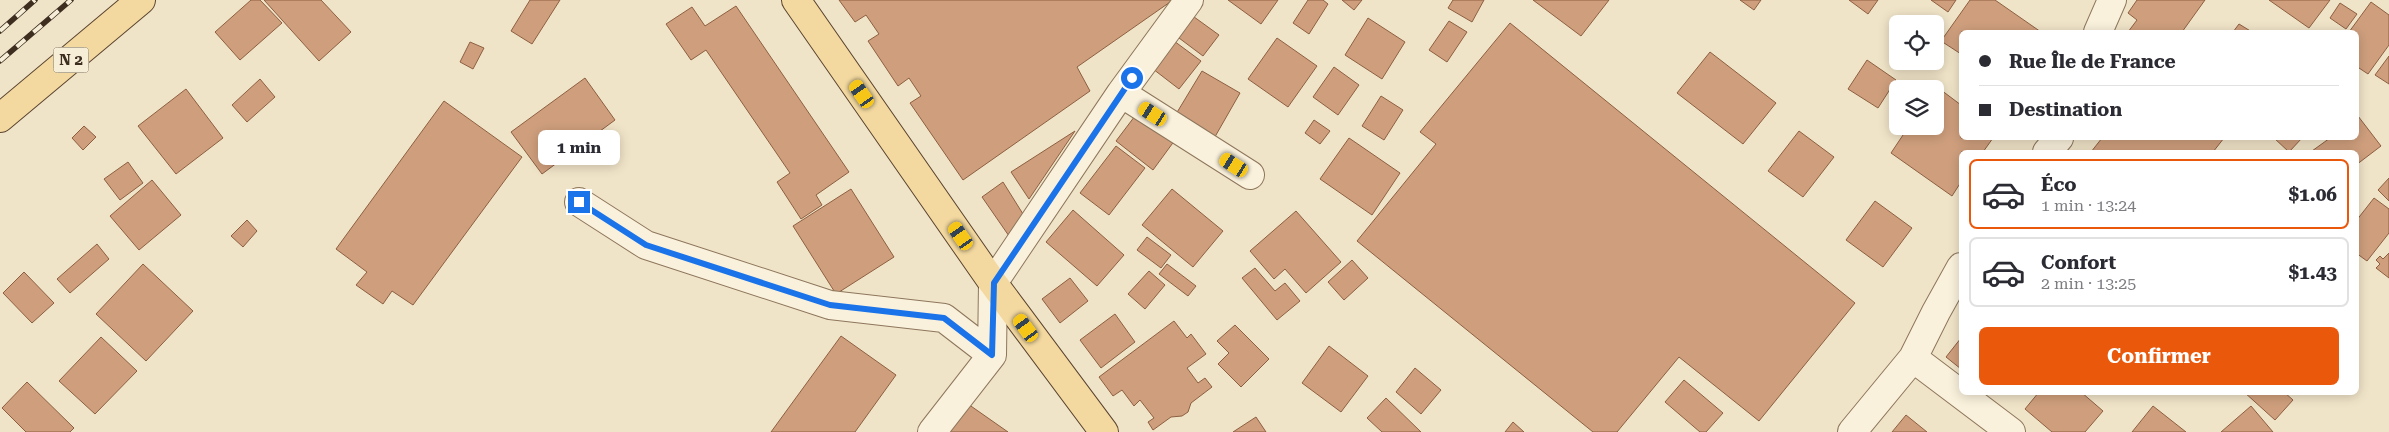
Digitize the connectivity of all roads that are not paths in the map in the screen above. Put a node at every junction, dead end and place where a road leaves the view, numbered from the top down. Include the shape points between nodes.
1 (141, 0) edge
2 (796, 0) edge
3 (1188, 0) edge
4 (2112, 0) edge
5 (2099, 30) edge
6 (1121, 93) junction
7 (0, 118) edge
8 (2057, 140) edge
9 (2049, 150) edge
10 (1250, 175) dead end
11 (579, 202) dead end
12 (1959, 272) edge
13 (994, 283) junction
14 (992, 355) junction
15 (1913, 358) junction
16 (1959, 392) edge
17 (1962, 395) edge
18 (932, 432) edge
19 (1104, 432) edge
20 (1852, 432) edge
21 (2012, 432) edge

1 - 7 main road, N 2
2 - 13 main road
3 - 6 street
4 - 5 street
6 - 10 street
6 - 13 street
8 - 9 street
11 - 14 street via 646,245 830,305 944,318
12 - 15 street
13 - 14 street
13 - 19 main road
14 - 18 street
15 - 16 street
15 - 20 street
17 - 21 street

